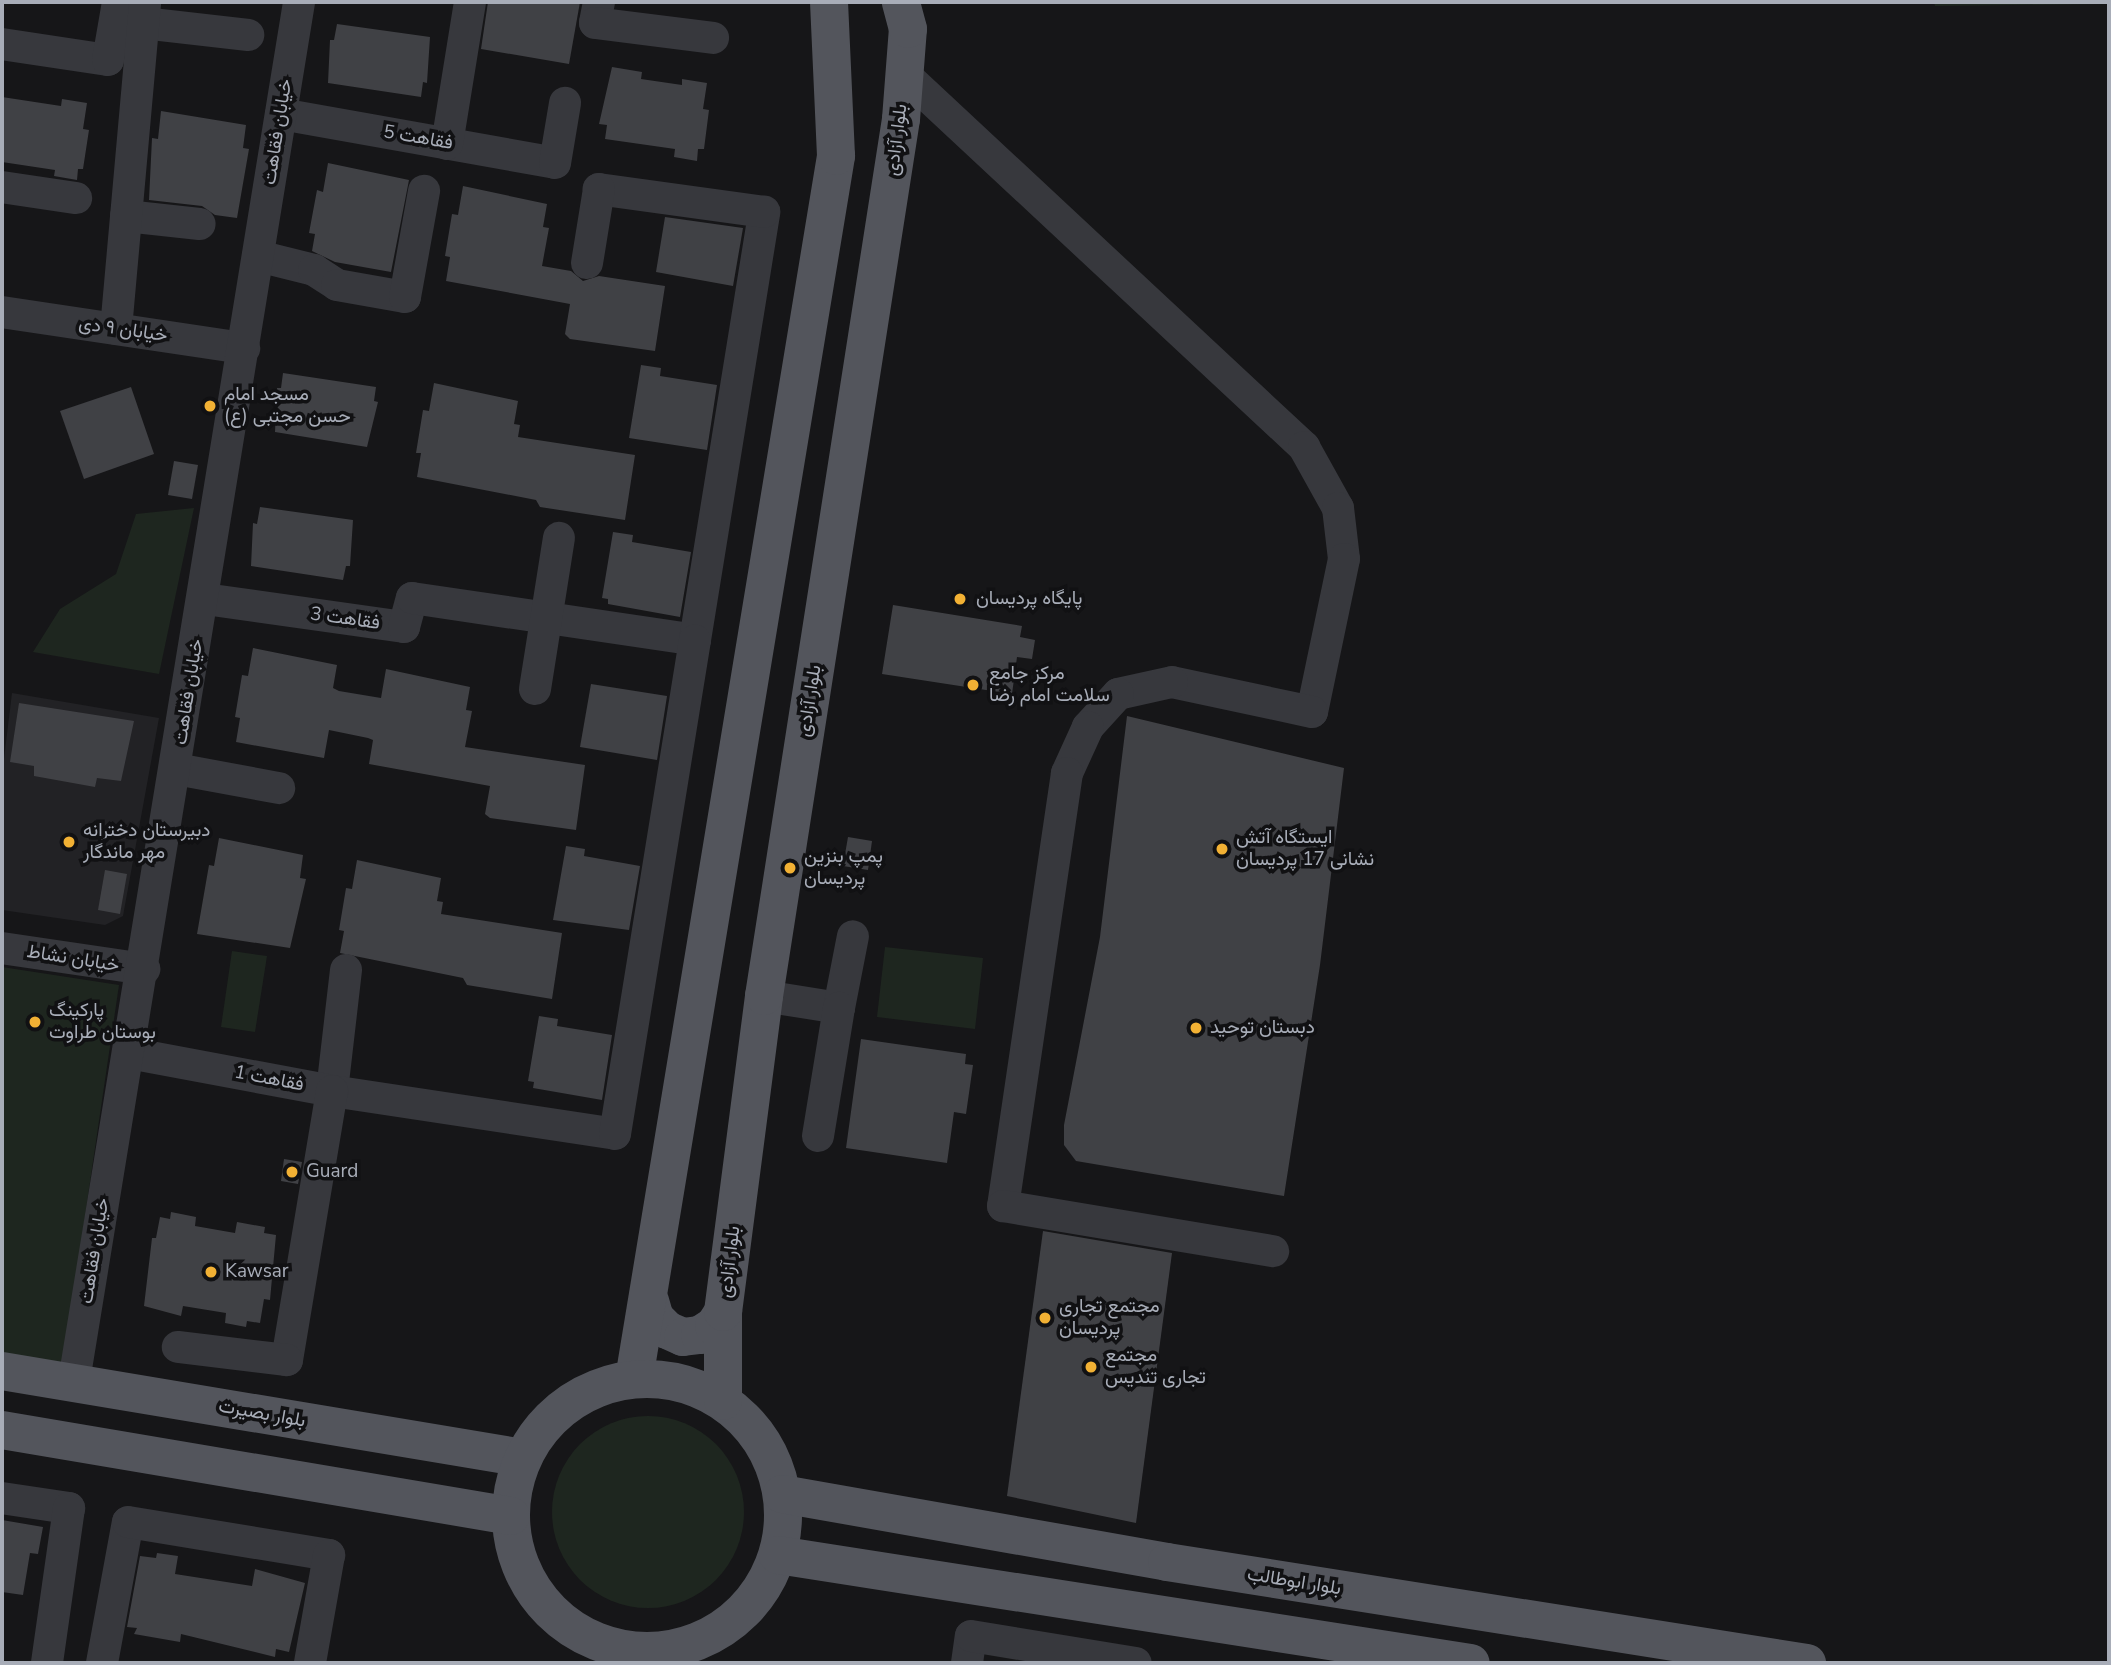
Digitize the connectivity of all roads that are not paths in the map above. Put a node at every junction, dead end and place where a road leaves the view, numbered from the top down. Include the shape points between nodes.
1 (118, 2) edge
2 (299, 2) edge
3 (470, 2) edge
4 (599, 2) edge
5 (829, 2) edge
6 (901, 2) edge
7 (144, 13) edge
8 (248, 35) dead end
9 (713, 38) dead end
10 (2, 44) edge
11 (905, 75) junction
12 (565, 103) dead end
13 (281, 114) junction
14 (447, 144) junction
15 (2, 187) edge
16 (424, 191) dead end
17 (76, 198) dead end
18 (126, 216) junction
19 (200, 224) dead end
20 (258, 256) junction
21 (587, 263) dead end
22 (2, 312) edge
23 (117, 329) junction
24 (244, 348) junction
25 (559, 538) dead end
26 (205, 599) junction
27 (546, 620) junction
28 (695, 640) junction
29 (535, 689) dead end
30 (176, 769) junction
31 (279, 788) dead end
32 (853, 936) dead end
33 (2, 948) edge
34 (144, 969) junction
35 (346, 970) dead end
36 (764, 996) junction
37 (839, 1008) junction
38 (129, 1053) junction
39 (332, 1091) junction
40 (818, 1136) dead end
41 (1273, 1251) dead end
42 (650, 1301) junction
43 (723, 1312) junction
44 (178, 1347) dead end
45 (2, 1371) edge
46 (634, 1379) junction
47 (74, 1381) junction
48 (723, 1401) junction
49 (2, 1430) edge
50 (62, 1440) junction
51 (523, 1458) junction
52 (782, 1494) junction
53 (2, 1498) edge
54 (511, 1516) junction
55 (778, 1555) junction
56 (612, 1655) edge
57 (47, 1663) edge
58 (102, 1663) edge
59 (310, 1663) edge
60 (967, 1663) edge
61 (1136, 1663) edge
62 (1471, 1663) edge
63 (1807, 1663) edge

1 - 10 street via 108,60
2 - 13 street, خیابان فقاهت
3 - 14 street
4 - 9 street via 595,23
5 - 42 main road via 836,156
6 - 11 main road, بلوار آزادی via 908,29
7 - 8 street
7 - 18 street
11 - 36 main road, بلوار آزادی via 885,233
11 - 41 street via 1304,447 1338,508 1344,559 1312,712 1172,682 1118,694 1088,727 1067,773 1003,1206
12 - 14 street, فقاهت 5 via 555,163
13 - 14 street, فقاهت 5
13 - 20 street, خیابان فقاهت
15 - 17 street
16 - 20 street via 405,297 337,285 314,270
18 - 19 street
18 - 23 street
20 - 24 street, خیابان فقاهت
21 - 28 street via 600,189 764,212
22 - 23 street, خیابان ۹ دی
23 - 24 street, خیابان ۹ دی
24 - 26 street, خیابان فقاهت
25 - 27 street
26 - 27 street, فقاهت 3 via 404,627 412,598
26 - 30 street, خیابان فقاهت
27 - 28 street
27 - 29 street
28 - 39 street via 615,1134
30 - 31 street
30 - 34 street, خیابان فقاهت
32 - 37 street
33 - 34 street, خیابان نشاط
34 - 38 street, خیابان فقاهت
35 - 39 street
36 - 37 street
36 - 43 main road, بلوار آزادی
37 - 40 street
38 - 39 street, فقاهت 1
38 - 47 street, خیابان فقاهت
39 - 44 street, فقاهت 1 via 286,1360
42 - 43 main road via 655,1318 667,1331 683,1337 707,1331
42 - 46 main road
43 - 48 main road, بلوار آزادی
45 - 47 main road, بلوار بصیرت
46 - 48 main road via 681,1383
46 - 51 main road via 599,1387 568,1404 541,1428
47 - 50 main road
47 - 51 main road, بلوار بصیرت
48 - 52 main road via 751,1427 772,1459
49 - 50 main road
50 - 54 main road
51 - 54 main road
52 - 55 main road
52 - 63 main road, بلوار ابوطالب via 1167,1562
53 - 57 street via 69,1508
54 - 56 main road via 516,1551 530,1584 552,1611
55 - 56 main road via 760,1592 732,1622 695,1642
55 - 62 main road
58 - 59 street via 128,1522 330,1555
60 - 61 street via 971,1636

